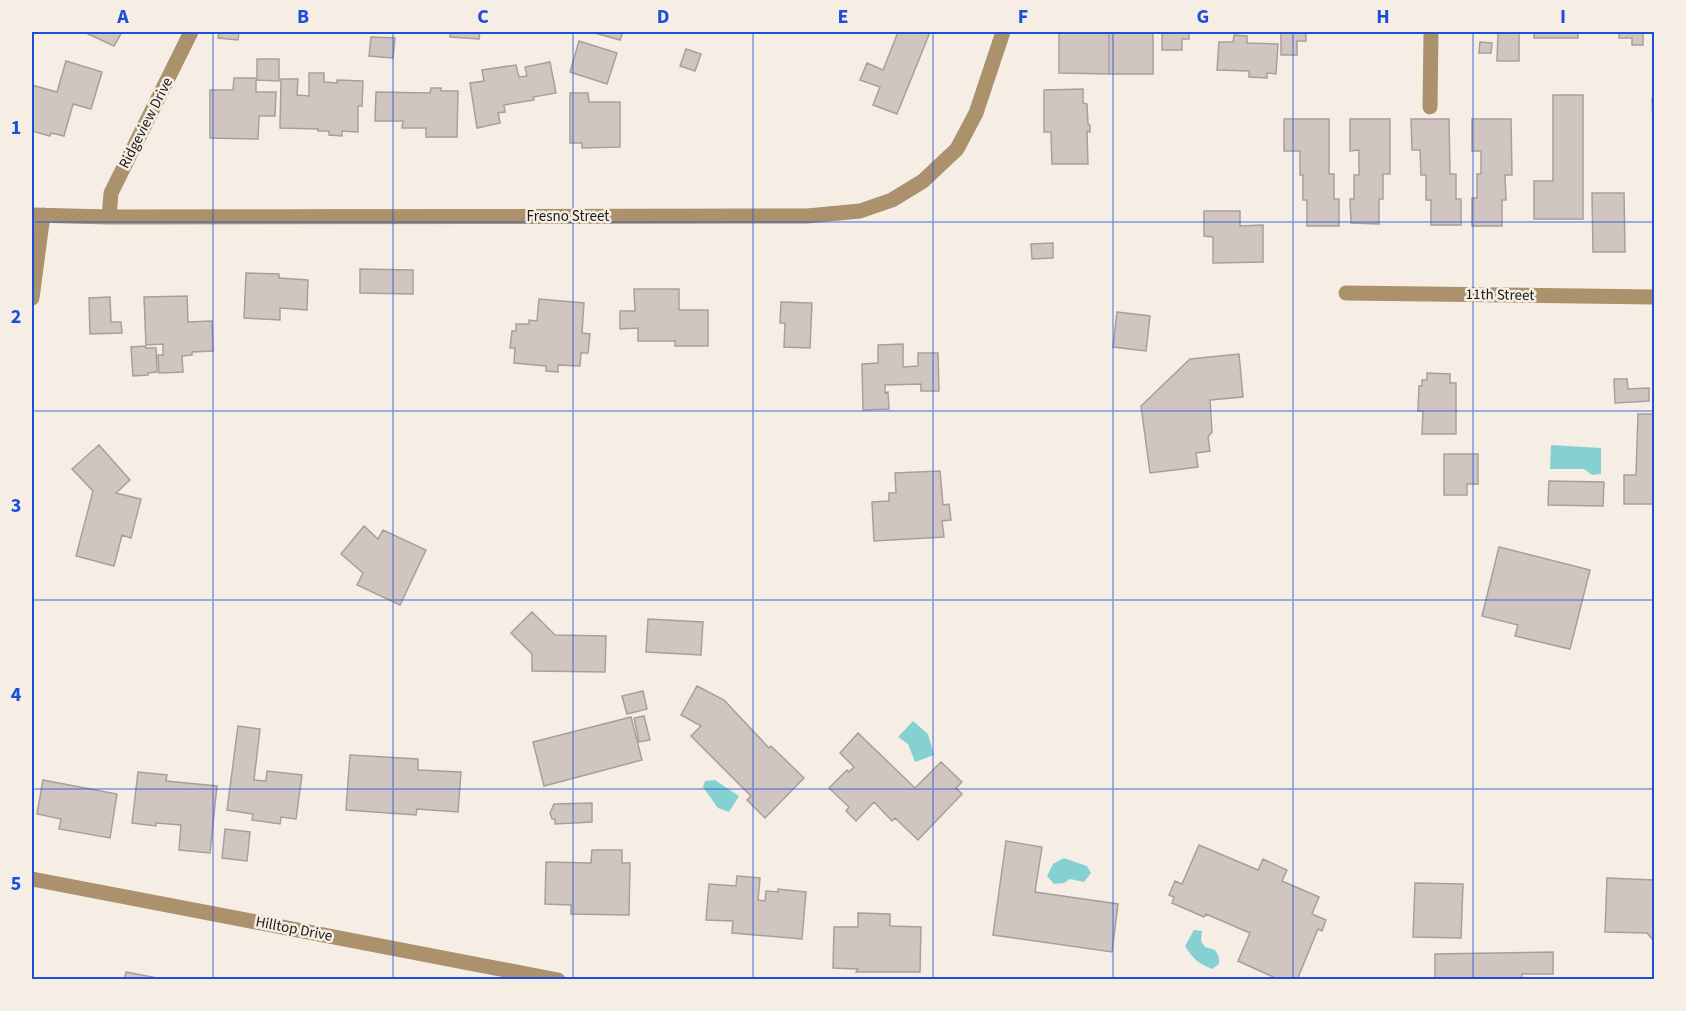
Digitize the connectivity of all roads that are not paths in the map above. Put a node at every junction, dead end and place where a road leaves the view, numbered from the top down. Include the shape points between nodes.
1 (191, 32) edge
2 (1003, 32) edge
3 (1431, 32) edge
4 (1430, 107) dead end
5 (37, 215) edge
6 (109, 217) junction
7 (1346, 293) dead end
8 (1654, 297) edge
9 (32, 298) edge
10 (32, 879) edge
11 (558, 980) edge

1 - 6 street, Ridgeview Drive via 111,193
2 - 6 street, Fresno Street via 976,113 957,149 923,181 892,200 860,211 807,216
3 - 4 street
5 - 6 street, Fresno Street
5 - 9 street
7 - 8 street, 11th Street
10 - 11 street, Hilltop Drive

